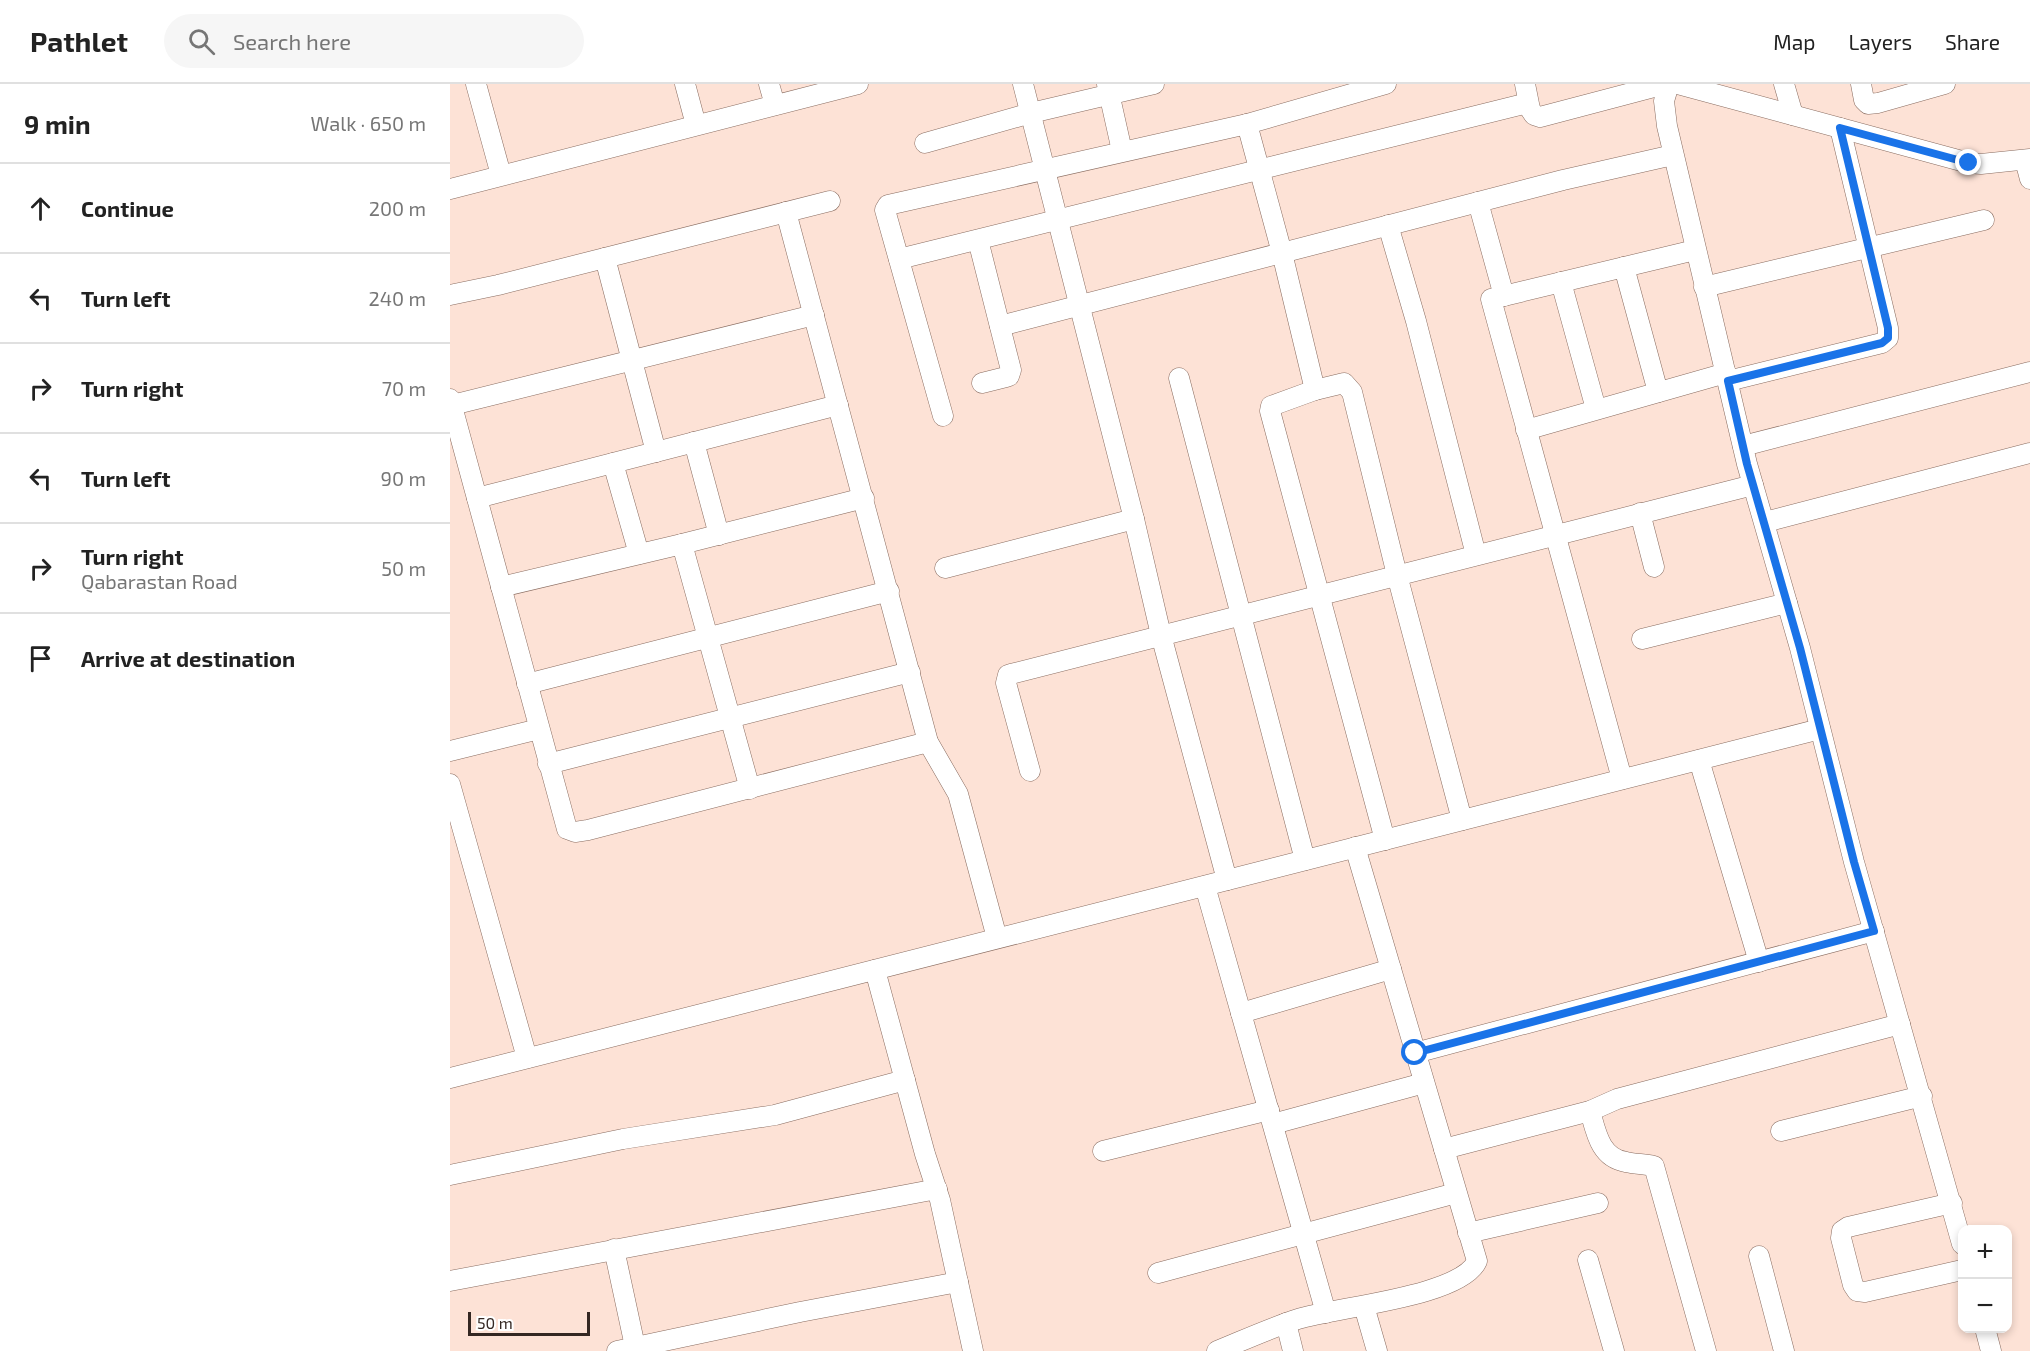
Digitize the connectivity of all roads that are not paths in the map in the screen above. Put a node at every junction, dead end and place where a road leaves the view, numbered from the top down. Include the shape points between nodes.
1 (476, 84) edge
2 (685, 84) edge
3 (769, 84) edge
4 (854, 84) edge
5 (1023, 84) edge
6 (1154, 84) edge
7 (1386, 84) edge
8 (1667, 84) edge
9 (1678, 84) edge
10 (1784, 84) edge
11 (1861, 84) edge
12 (1945, 84) edge
13 (1108, 89) edge
14 (1609, 92) edge
15 (1527, 93) edge
16 (775, 105) junction
17 (1031, 113) junction
18 (1793, 115) junction
19 (1247, 124) junction
20 (696, 125) junction
21 (1840, 128) junction
22 (925, 143) dead end
23 (1122, 151) junction
24 (1673, 155) junction
25 (2028, 166) edge
26 (1045, 168) junction
27 (1259, 170) junction
28 (501, 175) junction
29 (450, 189) edge
30 (830, 201) dead end
31 (1478, 202) junction
32 (786, 212) junction
33 (1058, 220) junction
34 (1984, 220) dead end
35 (1388, 225) junction
36 (978, 240) junction
37 (1870, 247) junction
38 (1695, 250) junction
39 (1282, 253) junction
40 (605, 258) junction
41 (899, 259) junction
42 (1624, 267) junction
43 (1561, 282) junction
44 (1704, 287) junction
45 (450, 295) edge
46 (1504, 296) junction
47 (1079, 306) junction
48 (814, 315) junction
49 (1000, 326) junction
50 (631, 360) junction
51 (2030, 372) edge
52 (1727, 377) junction
53 (1179, 378) dead end
54 (982, 383) dead end
55 (1316, 390) junction
56 (1658, 392) junction
57 (451, 402) edge
58 (838, 405) junction
59 (1596, 409) junction
60 (942, 416) dead end
61 (1526, 430) junction
62 (694, 442) junction
63 (1743, 446) junction
64 (656, 452) junction
65 (2030, 453) edge
66 (613, 463) junction
67 (1754, 485) junction
68 (477, 498) junction
69 (864, 498) junction
70 (1640, 513) junction
71 (1134, 519) junction
72 (1765, 522) junction
73 (719, 535) junction
74 (1555, 536) junction
75 (682, 544) junction
76 (639, 555) junction
77 (1476, 555) junction
78 (1654, 567) dead end
79 (945, 568) dead end
80 (1397, 575) junction
81 (501, 587) junction
82 (889, 591) junction
83 (1319, 595) junction
84 (1787, 603) junction
85 (1240, 615) junction
86 (1161, 635) junction
87 (707, 636) junction
88 (1642, 639) dead end
89 (910, 672) junction
90 (527, 684) junction
91 (730, 718) junction
92 (539, 729) junction
93 (1820, 729) junction
94 (928, 742) junction
95 (450, 751) edge
96 (1699, 760) junction
97 (548, 764) junction
98 (1030, 771) dead end
99 (1622, 779) junction
100 (450, 784) edge
101 (750, 789) junction
102 (1462, 820) junction
103 (1385, 840) junction
104 (1355, 847) junction
105 (1305, 860) junction
106 (1227, 880) junction
107 (1205, 886) junction
108 (1874, 931) junction
109 (997, 938) junction
110 (1759, 962) junction
111 (1391, 969) junction
112 (875, 970) junction
113 (1241, 1013) junction
114 (1900, 1024) junction
115 (1415, 1053) junction
116 (527, 1058) junction
117 (450, 1078) edge
118 (905, 1080) junction
119 (1424, 1083) junction
120 (1922, 1096) junction
121 (1590, 1111) junction
122 (1271, 1117) junction
123 (1781, 1131) dead end
124 (1444, 1149) junction
125 (1103, 1151) dead end
126 (450, 1175) edge
127 (937, 1189) junction
128 (1456, 1193) junction
129 (1598, 1203) dead end
130 (1952, 1203) junction
131 (1958, 1228) edge
132 (1304, 1233) junction
133 (1468, 1233) junction
134 (614, 1249) junction
135 (1759, 1256) dead end
136 (1588, 1260) dead end
137 (1958, 1271) edge
138 (1158, 1273) dead end
139 (450, 1281) edge
140 (958, 1282) junction
141 (1364, 1306) junction
142 (1326, 1313) junction
143 (1286, 1323) junction
144 (1986, 1333) edge
145 (629, 1350) edge
146 (973, 1351) edge
147 (1217, 1351) edge
148 (1293, 1351) edge
149 (1377, 1351) edge
150 (1614, 1351) edge
151 (1706, 1351) edge
152 (1784, 1351) edge
153 (1991, 1351) edge

1 - 28 street
2 - 20 street
3 - 16 street
4 - 16 street
5 - 17 street
6 - 13 street
7 - 19 street
8 - 14 street
8 - 24 street via 1664,101
9 - 18 street
10 - 18 street
11 - 12 street via 1868,104
13 - 17 street
13 - 23 street
14 - 15 street via 1540,117 1534,115
15 - 27 street
16 - 20 street
17 - 22 street
17 - 26 street
18 - 21 street
19 - 23 street
19 - 27 street
20 - 28 street
21 - 25 street via 1969,163
21 - 37 street
23 - 26 street
24 - 31 street
24 - 38 street
26 - 33 street
26 - 41 street via 888,205 885,210
27 - 33 street
27 - 39 street
28 - 29 street
30 - 32 street
31 - 35 street
31 - 46 street
32 - 40 street
32 - 48 street
33 - 36 street
33 - 47 street
34 - 37 street
35 - 39 street
35 - 77 street
36 - 41 street
36 - 49 street
37 - 44 street
37 - 52 street via 1888,328 1886,342
38 - 42 street
38 - 44 street
39 - 47 street
39 - 55 street
40 - 45 street
40 - 50 street
41 - 60 street
42 - 43 street
42 - 56 street
43 - 46 street
43 - 59 street
44 - 52 street
46 - 61 street via 1491,299
47 - 49 street
47 - 71 street
48 - 50 street
48 - 58 street
49 - 54 street via 1011,373
50 - 57 street
50 - 64 street
51 - 63 street
52 - 56 street
52 - 63 street
53 - 85 street
55 - 80 street via 1344,383 1352,392
55 - 83 street via 1271,406 1270,411
56 - 59 street
57 - 68 street
58 - 62 street
58 - 69 street
59 - 61 street
61 - 74 street
62 - 64 street
62 - 73 street
63 - 67 street
64 - 66 street
65 - 72 street
66 - 68 street
66 - 76 street
67 - 70 street
67 - 72 street
68 - 81 street
69 - 73 street
69 - 82 street
70 - 74 street
70 - 78 street
71 - 79 street
71 - 86 street
72 - 84 street
73 - 75 street
74 - 77 street
74 - 99 street
75 - 76 street
75 - 87 street
76 - 81 street
77 - 80 street
80 - 83 street
80 - 102 street
81 - 90 street
82 - 87 street
82 - 89 street
83 - 85 street
83 - 103 street
84 - 88 street
84 - 93 street
85 - 86 street
85 - 105 street
86 - 98 street via 1008,675 1006,683
86 - 106 street
87 - 90 street
87 - 91 street
89 - 91 street
89 - 94 street
90 - 92 street
91 - 97 street
91 - 101 street
92 - 95 street
92 - 97 street
93 - 96 street
93 - 108 street
94 - 101 street
94 - 109 street via 958,794
96 - 99 street
96 - 110 street
97 - 101 street via 565,825 575,832
99 - 102 street
100 - 116 street
102 - 103 street
103 - 104 street
104 - 105 street
104 - 111 street
105 - 106 street
106 - 107 street
107 - 109 street
107 - 113 street
108 - 110 street
108 - 114 street
109 - 112 street
110 - 115 street
111 - 113 street
111 - 115 street
112 - 116 street
112 - 118 street
113 - 122 street
114 - 120 street
114 - 121 street via 1617,1100
115 - 119 street
116 - 117 street
118 - 126 street via 775,1115 623,1139
118 - 127 street
119 - 122 street
119 - 124 street
120 - 123 street
120 - 130 street
121 - 124 street
121 - 151 street via 1599,1141 1610,1157 1654,1166
122 - 125 street
122 - 132 street
124 - 128 street
127 - 134 street
127 - 140 street
128 - 132 street
128 - 133 street
129 - 133 street
130 - 131 street
130 - 137 street via 1848,1227 1841,1238 1857,1291
132 - 138 street
132 - 142 street
133 - 141 street via 1477,1261 1469,1273 1431,1289
134 - 139 street
134 - 145 street
135 - 152 street
136 - 150 street
140 - 145 street
140 - 146 street
141 - 142 street
141 - 149 street
142 - 143 street
143 - 147 street
143 - 148 street
144 - 153 street

